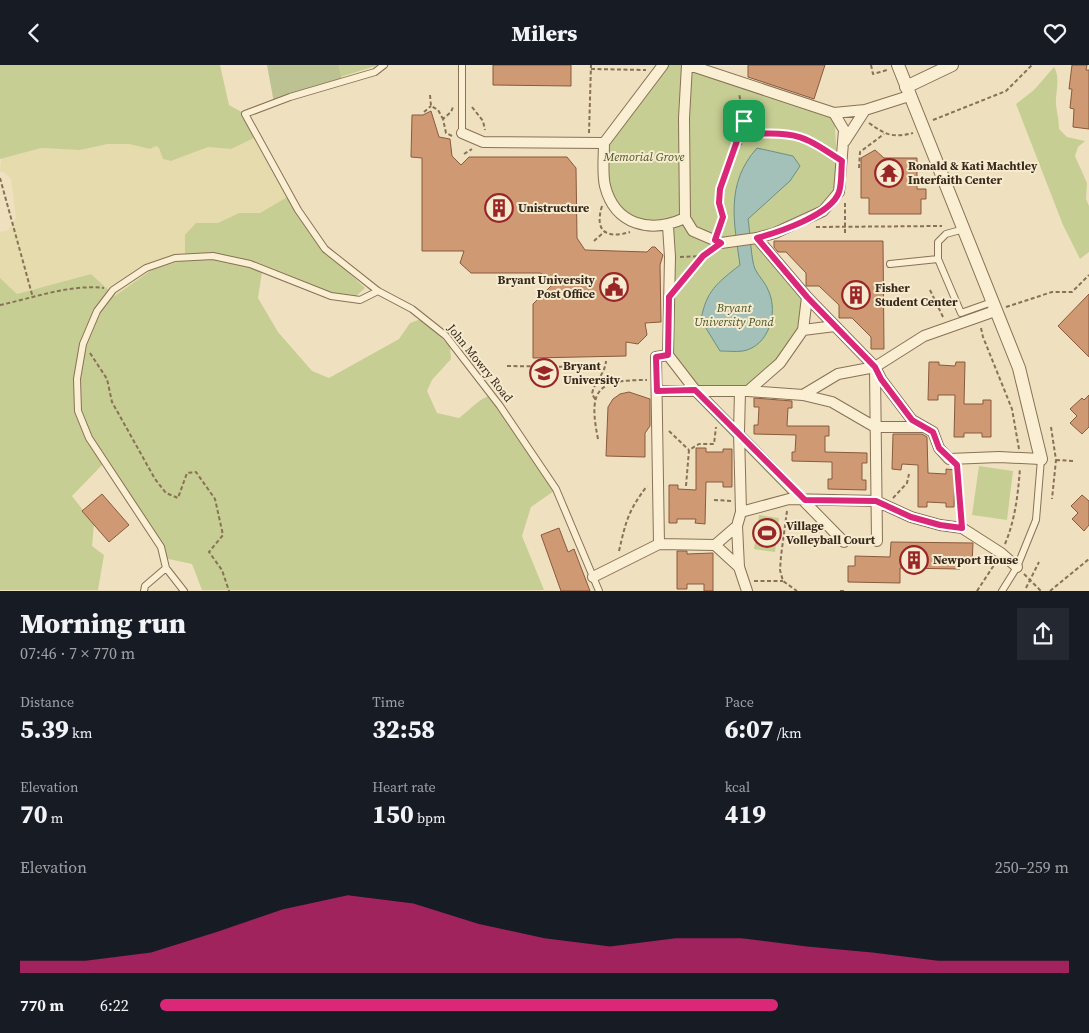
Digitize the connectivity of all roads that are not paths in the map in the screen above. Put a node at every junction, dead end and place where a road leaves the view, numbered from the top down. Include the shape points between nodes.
1 (384, 65) edge
2 (462, 65) edge
3 (688, 65) edge
4 (898, 65) edge
5 (952, 65) edge
6 (661, 68) edge
7 (908, 91) junction
8 (834, 113) junction
9 (863, 113) junction
10 (462, 133) joint
11 (604, 143) junction
12 (843, 144) junction
13 (684, 218) junction
14 (668, 226) junction
15 (964, 229) junction
16 (757, 238) junction
17 (938, 259) junction
18 (890, 264) dead end
19 (378, 291) junction
20 (807, 297) junction
21 (993, 306) junction
22 (835, 326) junction
23 (803, 330) junction
24 (668, 355) junction
25 (875, 367) junction
26 (695, 390) junction
27 (657, 391) junction
28 (744, 391) junction
29 (803, 395) junction
30 (875, 427) junction
31 (925, 427) junction
32 (739, 433) junction
33 (1041, 459) junction
34 (805, 500) junction
35 (880, 503) junction
36 (740, 512) junction
37 (737, 526) junction
38 (877, 541) dead end
39 (844, 542) dead end
40 (658, 543) junction
41 (715, 545) junction
42 (739, 567) junction
43 (1018, 567) junction
44 (166, 568) junction
45 (593, 577) junction
46 (746, 585) edge
47 (144, 591) edge
48 (184, 591) edge
49 (600, 591) edge
50 (1002, 591) edge

1 - 19 lane, John Mowry Road via 375,73 290,97 245,114 298,210 325,249
2 - 10 lane
3 - 8 street
3 - 13 street via 684,118
4 - 7 street
5 - 7 street
6 - 11 street
7 - 9 street
7 - 15 street via 917,129
8 - 9 street
8 - 12 street via 844,130
9 - 12 street
10 - 11 street via 483,142
11 - 14 street via 604,184 610,200 625,217 644,227
12 - 16 street via 839,192 823,211
13 - 14 street
13 - 16 street via 693,231 718,242
14 - 24 street
15 - 17 lane via 946,234 938,242
15 - 21 street
16 - 20 street
17 - 18 lane
17 - 21 lane via 960,313
19 - 44 lane via 360,300 331,296 250,264 213,256 176,258 146,268 113,290 97,311 83,344 77,379 78,411 108,470 161,547
19 - 45 lane, John Mowry Road via 412,309 446,336 474,371 556,489
20 - 22 street
20 - 23 street
21 - 25 street via 924,336
21 - 33 street via 1019,368
22 - 23 street
22 - 25 street
23 - 28 street via 780,363
24 - 26 street
24 - 27 street via 656,357
25 - 29 street via 838,374
25 - 30 street
25 - 31 street via 912,420
26 - 27 street
26 - 28 street
26 - 32 street
27 - 40 street
28 - 29 street
28 - 32 street
29 - 30 street via 832,403
30 - 31 street
30 - 35 street
31 - 33 street via 933,432 939,448 949,459
32 - 34 street
32 - 36 street
33 - 43 lane via 1036,520
34 - 35 street
34 - 36 street via 789,499
34 - 39 street
35 - 38 street
35 - 43 street via 911,517 962,528
36 - 37 street
37 - 41 street
37 - 42 street
40 - 41 street
40 - 45 street
41 - 42 street
42 - 46 street
43 - 50 lane
44 - 47 lane via 145,586
44 - 48 lane
45 - 49 lane, John Mowry Road

